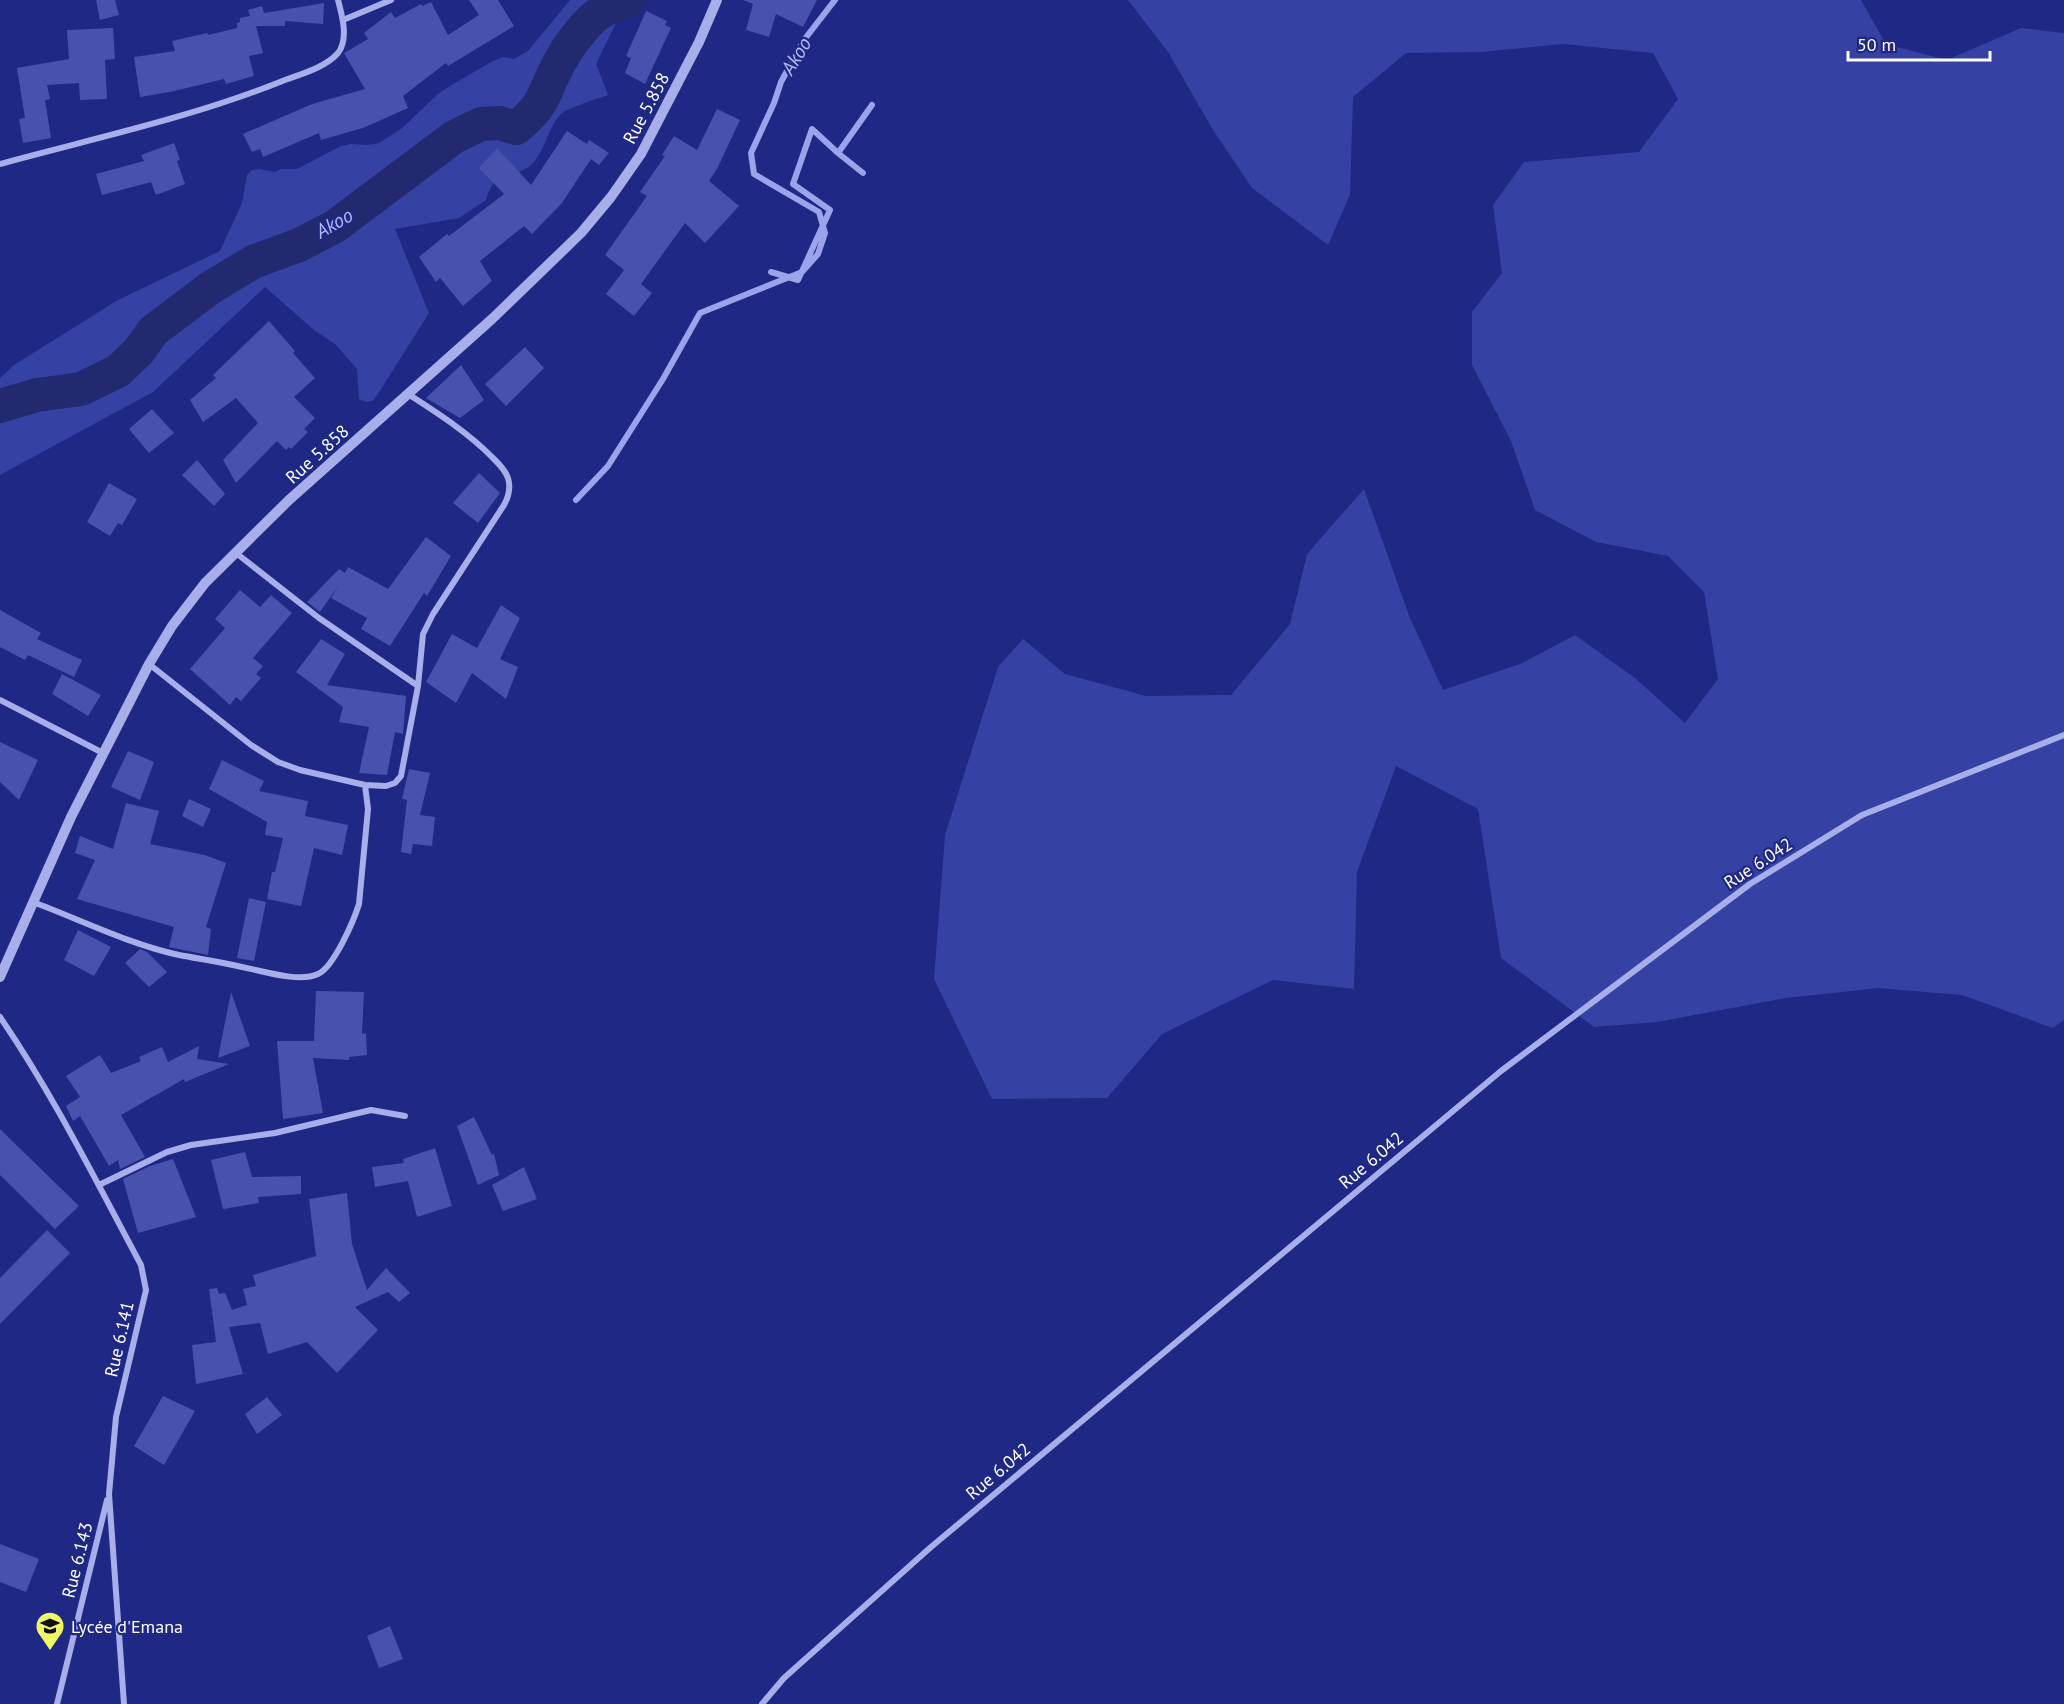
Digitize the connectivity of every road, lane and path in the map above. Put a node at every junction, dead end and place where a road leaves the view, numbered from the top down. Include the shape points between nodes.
1 (338, 0) edge
2 (391, 0) edge
3 (717, 0) edge
4 (343, 20) junction
5 (0, 164) edge
6 (408, 394) junction
7 (236, 553) junction
8 (149, 664) junction
9 (418, 686) junction
10 (0, 700) edge
11 (2064, 735) edge
12 (103, 753) junction
13 (365, 785) junction
14 (33, 902) junction
15 (0, 977) edge
16 (0, 1017) edge
17 (405, 1116) dead end
18 (99, 1185) junction
19 (109, 1494) junction
20 (57, 1704) edge
21 (124, 1704) edge
22 (762, 1704) edge

1 - 4 street
2 - 4 street
3 - 6 street, Rue 5.858 via 640,154 611,197 582,233
4 - 5 street via 339,52 304,73 239,99
6 - 7 street, Rue 5.858
6 - 9 street via 470,435 502,467 510,486 504,505 427,624
7 - 8 street, Rue 5.858 via 205,583
7 - 9 street via 319,618
8 - 12 street, Rue 5.858
8 - 13 street via 251,746 278,762
9 - 13 street via 401,776 386,786
10 - 12 street
11 - 22 street, Rue 6.042 via 1862,815 1750,884 1501,1071 932,1546 784,1678
12 - 14 street, Rue 5.858
13 - 14 street via 368,809 359,904 330,964 319,974 301,978 178,955
14 - 15 street, Rue 5.858
16 - 18 street, Rue 6.141 via 42,1082
17 - 18 street via 371,1110 275,1133 191,1145 167,1152
18 - 19 street, Rue 6.141 via 141,1265 146,1290 116,1417
19 - 20 street, Rue 6.143
19 - 21 street, Rue 6.141

